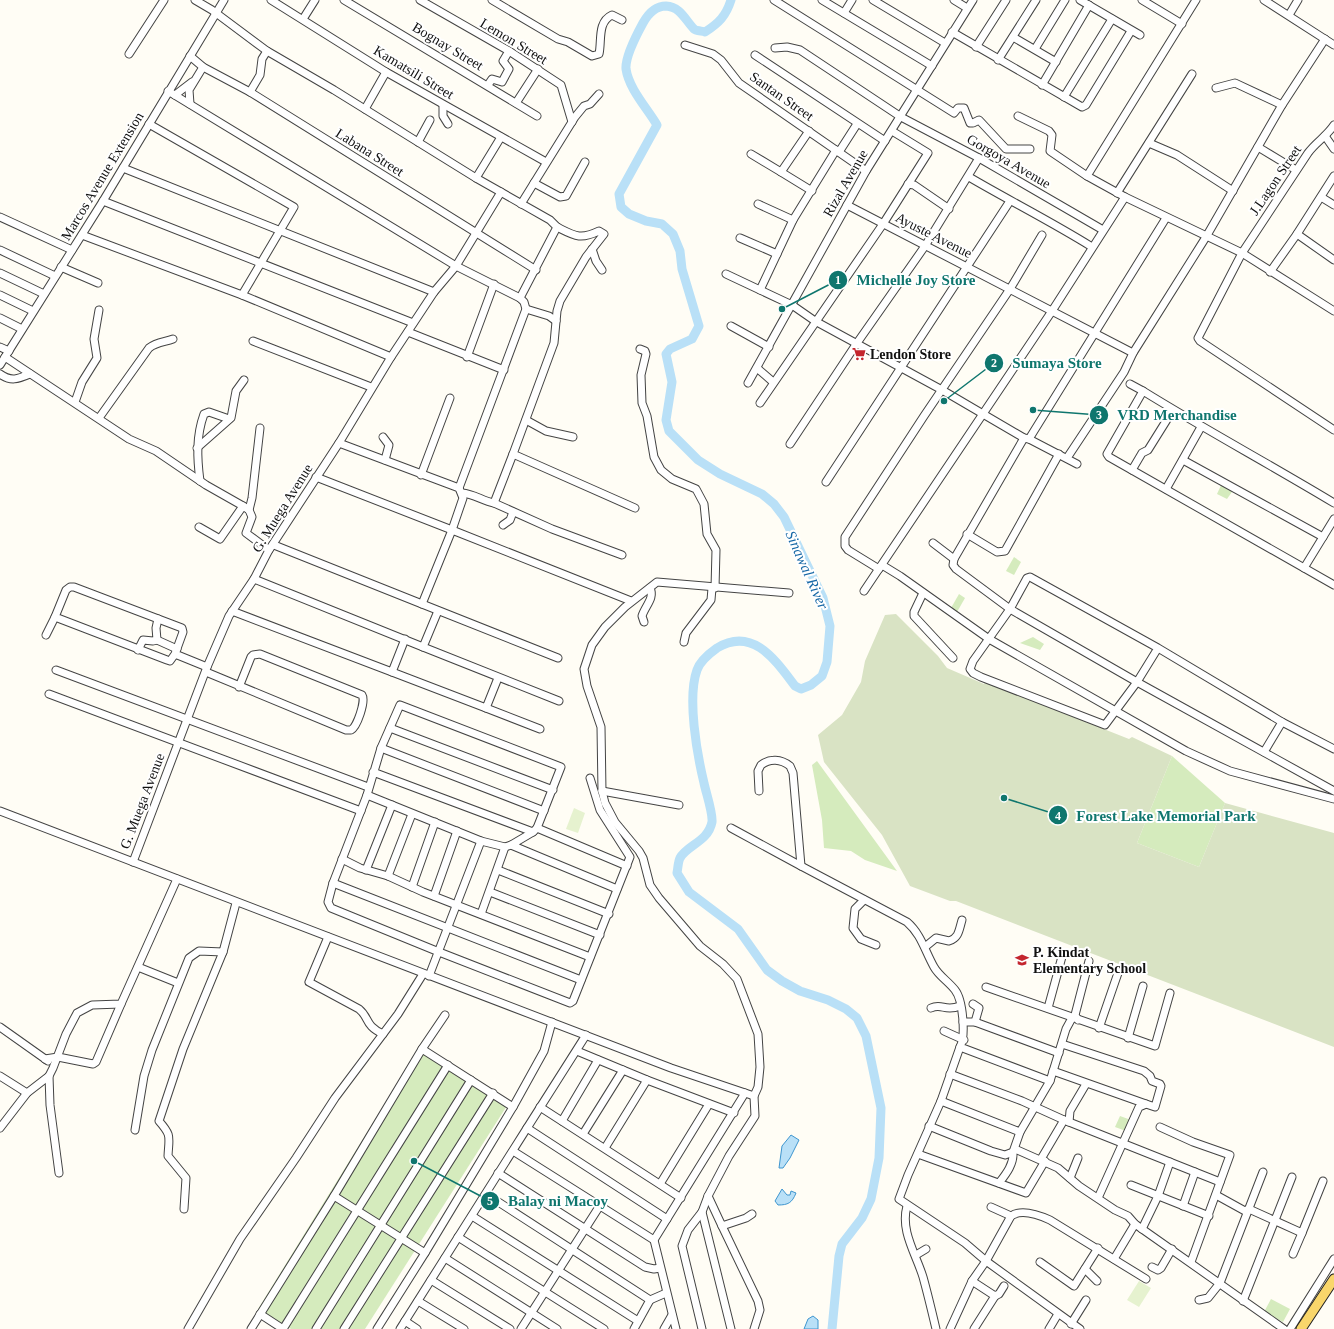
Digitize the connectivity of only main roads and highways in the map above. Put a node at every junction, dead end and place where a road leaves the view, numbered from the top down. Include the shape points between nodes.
1 (1334, 1278) edge
2 (1301, 1329) edge

1 - 2 main road

